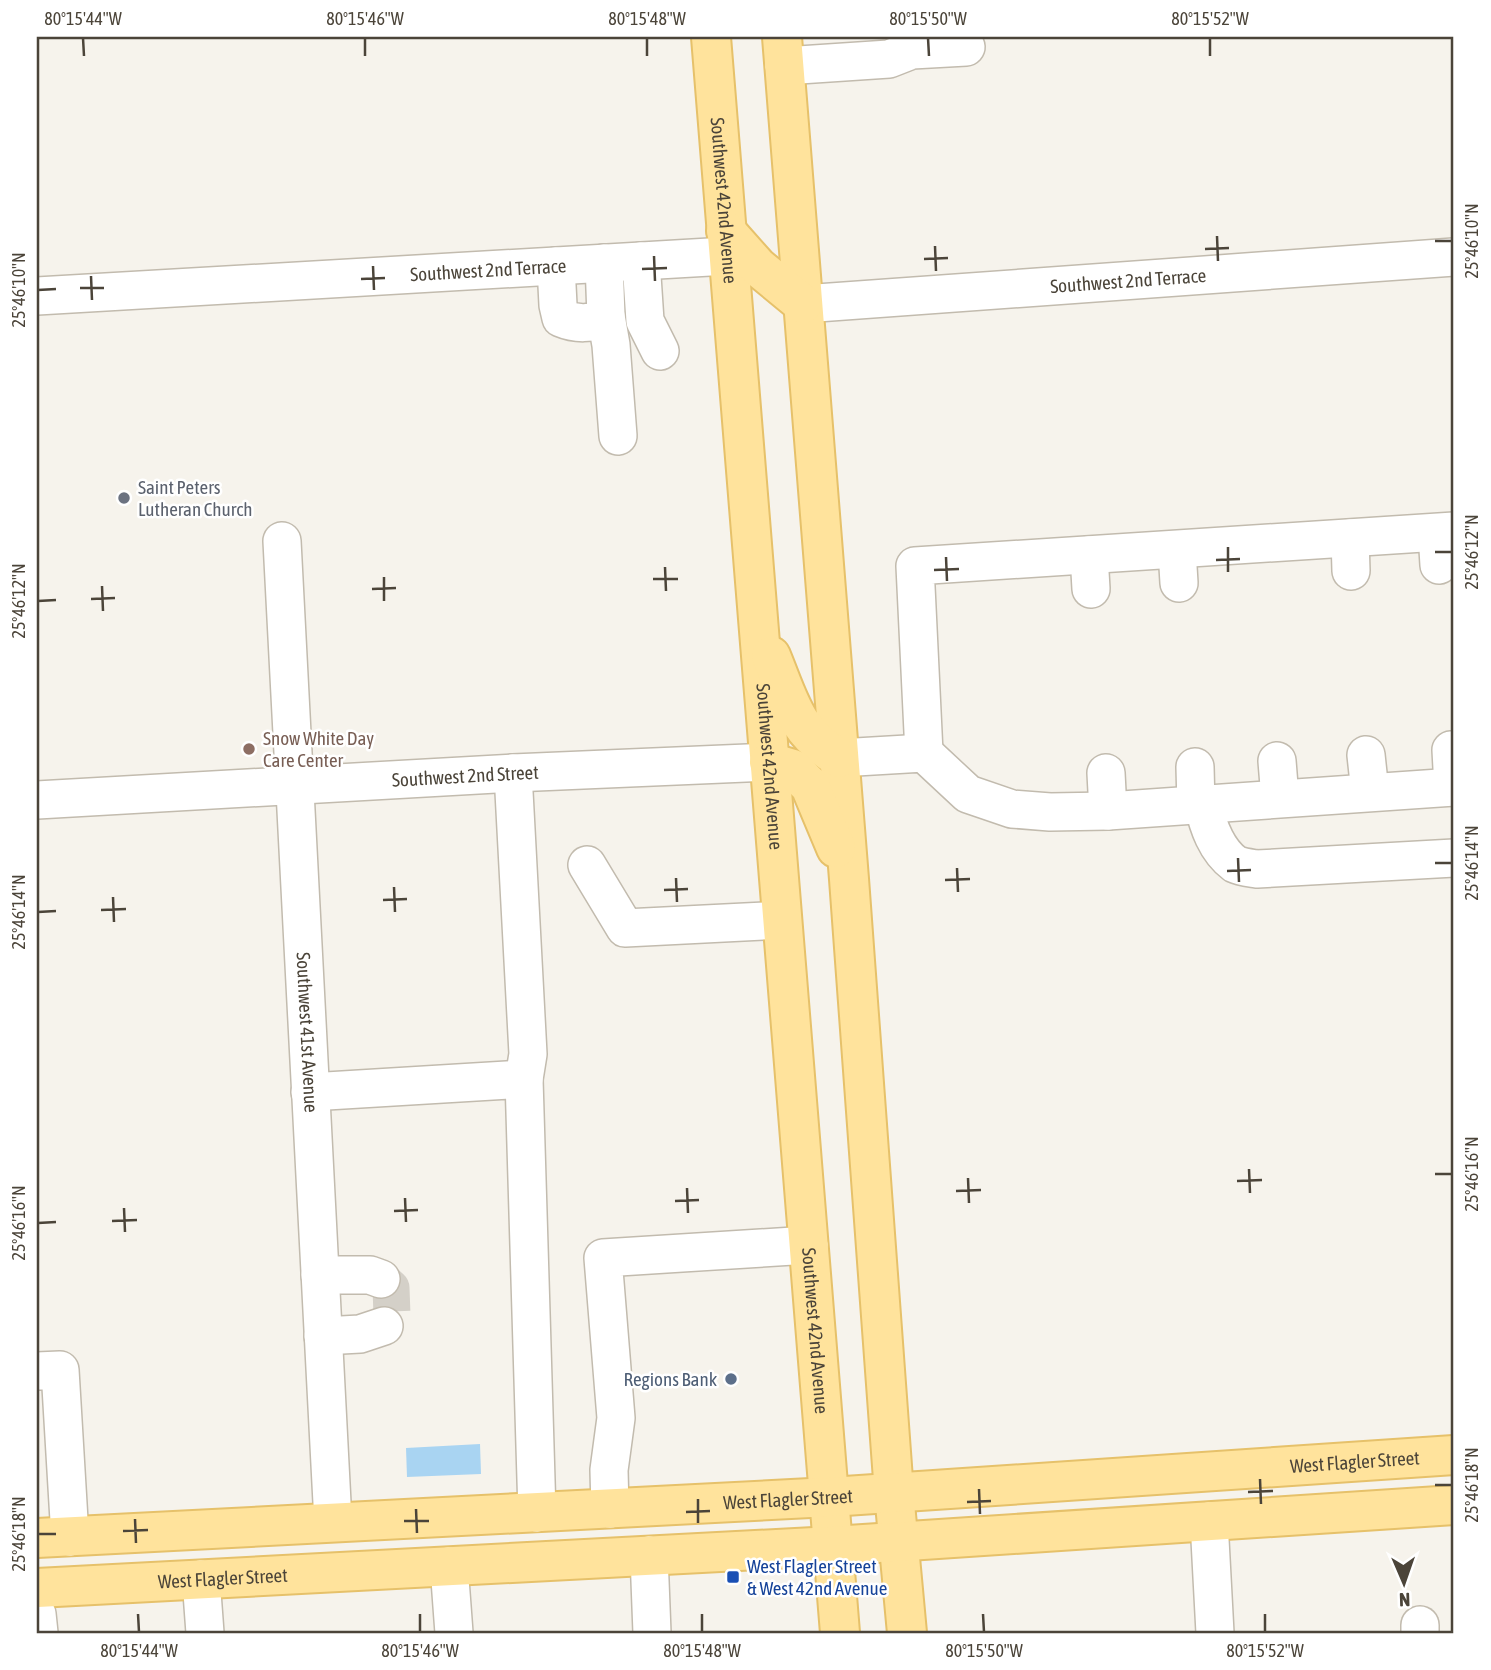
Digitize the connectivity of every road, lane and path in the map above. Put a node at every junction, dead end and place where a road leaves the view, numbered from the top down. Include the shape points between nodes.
1 (710, 37) edge
2 (912, 43) edge
3 (783, 51) edge
4 (966, 52) edge
5 (727, 244) junction
6 (1454, 257) edge
7 (641, 261) junction
8 (604, 263) junction
9 (556, 266) junction
10 (37, 296) edge
11 (803, 304) junction
12 (606, 316) junction
13 (660, 351) dead end
14 (618, 436) dead end
15 (282, 541) dead end
16 (1443, 543) edge
17 (758, 625) junction
18 (1451, 750) dead end
19 (924, 753) junction
20 (1366, 755) dead end
21 (839, 758) junction
22 (1278, 761) dead end
23 (769, 762) junction
24 (1195, 767) dead end
25 (513, 773) junction
26 (1107, 773) dead end
27 (293, 785) junction
28 (1454, 787) edge
29 (1370, 792) junction
30 (1280, 798) junction
31 (37, 800) edge
32 (1199, 805) junction
33 (1108, 811) junction
34 (1454, 858) edge
35 (587, 864) dead end
36 (849, 880) junction
37 (782, 920) junction
38 (524, 1079) junction
39 (310, 1092) junction
40 (809, 1245) junction
41 (320, 1275) junction
42 (381, 1279) dead end
43 (384, 1326) dead end
44 (323, 1336) junction
45 (37, 1371) edge
46 (1454, 1455) edge
47 (894, 1493) junction
48 (830, 1497) junction
49 (1454, 1505) edge
50 (610, 1509) junction
51 (537, 1513) junction
52 (1209, 1521) junction
53 (333, 1522) junction
54 (54, 1537) edge
55 (899, 1542) junction
56 (833, 1546) junction
57 (649, 1555) junction
58 (449, 1566) junction
59 (201, 1579) junction
60 (37, 1588) edge
61 (37, 1614) edge
62 (38, 1633) edge
63 (205, 1633) edge
64 (454, 1633) edge
65 (652, 1633) edge
66 (840, 1633) edge
67 (907, 1633) edge
68 (1215, 1633) edge

1 - 5 main road, Southwest 42nd Avenue
2 - 3 street via 889,60
2 - 4 street
3 - 11 main road
5 - 7 street, Southwest 2nd Terrace
5 - 11 main road
5 - 17 main road, Southwest 42nd Avenue
6 - 11 street, Southwest 2nd Terrace
7 - 8 street, Southwest 2nd Terrace
7 - 13 street via 645,321
8 - 9 street, Southwest 2nd Terrace
8 - 12 street
9 - 10 street, Southwest 2nd Terrace
9 - 12 street via 561,318 574,324
11 - 21 main road
12 - 14 street
15 - 27 street, Southwest 41st Avenue
16 - 19 street via 1351,555 1090,572 915,566
17 - 21 main road via 799,722 818,744
17 - 23 main road, Southwest 42nd Avenue
18 - 28 street
19 - 21 street
19 - 33 street via 968,794 1012,809
20 - 29 street
21 - 36 main road
22 - 30 street
23 - 25 street, Southwest 2nd Street
23 - 36 main road via 793,769 810,786
23 - 37 main road, Southwest 42nd Avenue
24 - 32 street
25 - 27 street, Southwest 2nd Street
25 - 38 street via 528,1054
26 - 33 street
27 - 31 street, Southwest 2nd Street
27 - 39 street, Southwest 41st Avenue
28 - 29 street
29 - 30 street
30 - 32 street
32 - 33 street
32 - 34 street via 1220,846 1236,865 1257,869
35 - 37 street via 625,928
36 - 47 main road
37 - 40 main road, Southwest 42nd Avenue
38 - 39 street
38 - 51 street
39 - 41 street, Southwest 41st Avenue
40 - 48 main road, Southwest 42nd Avenue
40 - 50 street via 603,1258 616,1418 609,1470
41 - 42 street
41 - 44 street, Southwest 41st Avenue
43 - 44 street via 360,1334
44 - 53 street, Southwest 41st Avenue
45 - 54 street via 60,1370
46 - 47 main road, West Flagler Street
47 - 48 main road, West Flagler Street
47 - 55 main road
48 - 50 main road, West Flagler Street
48 - 56 main road, Southwest 42nd Avenue
49 - 52 main road, West Flagler Street
50 - 51 main road, West Flagler Street
51 - 53 main road, West Flagler Street
52 - 55 main road, West Flagler Street
52 - 68 street
53 - 54 main road, West Flagler Street
55 - 56 main road, West Flagler Street
55 - 67 main road
56 - 57 main road, West Flagler Street
56 - 66 main road, Southwest 42nd Avenue
57 - 58 main road, West Flagler Street
57 - 65 street
58 - 59 main road, West Flagler Street
58 - 64 street
59 - 60 main road, West Flagler Street
59 - 63 street
61 - 62 street

